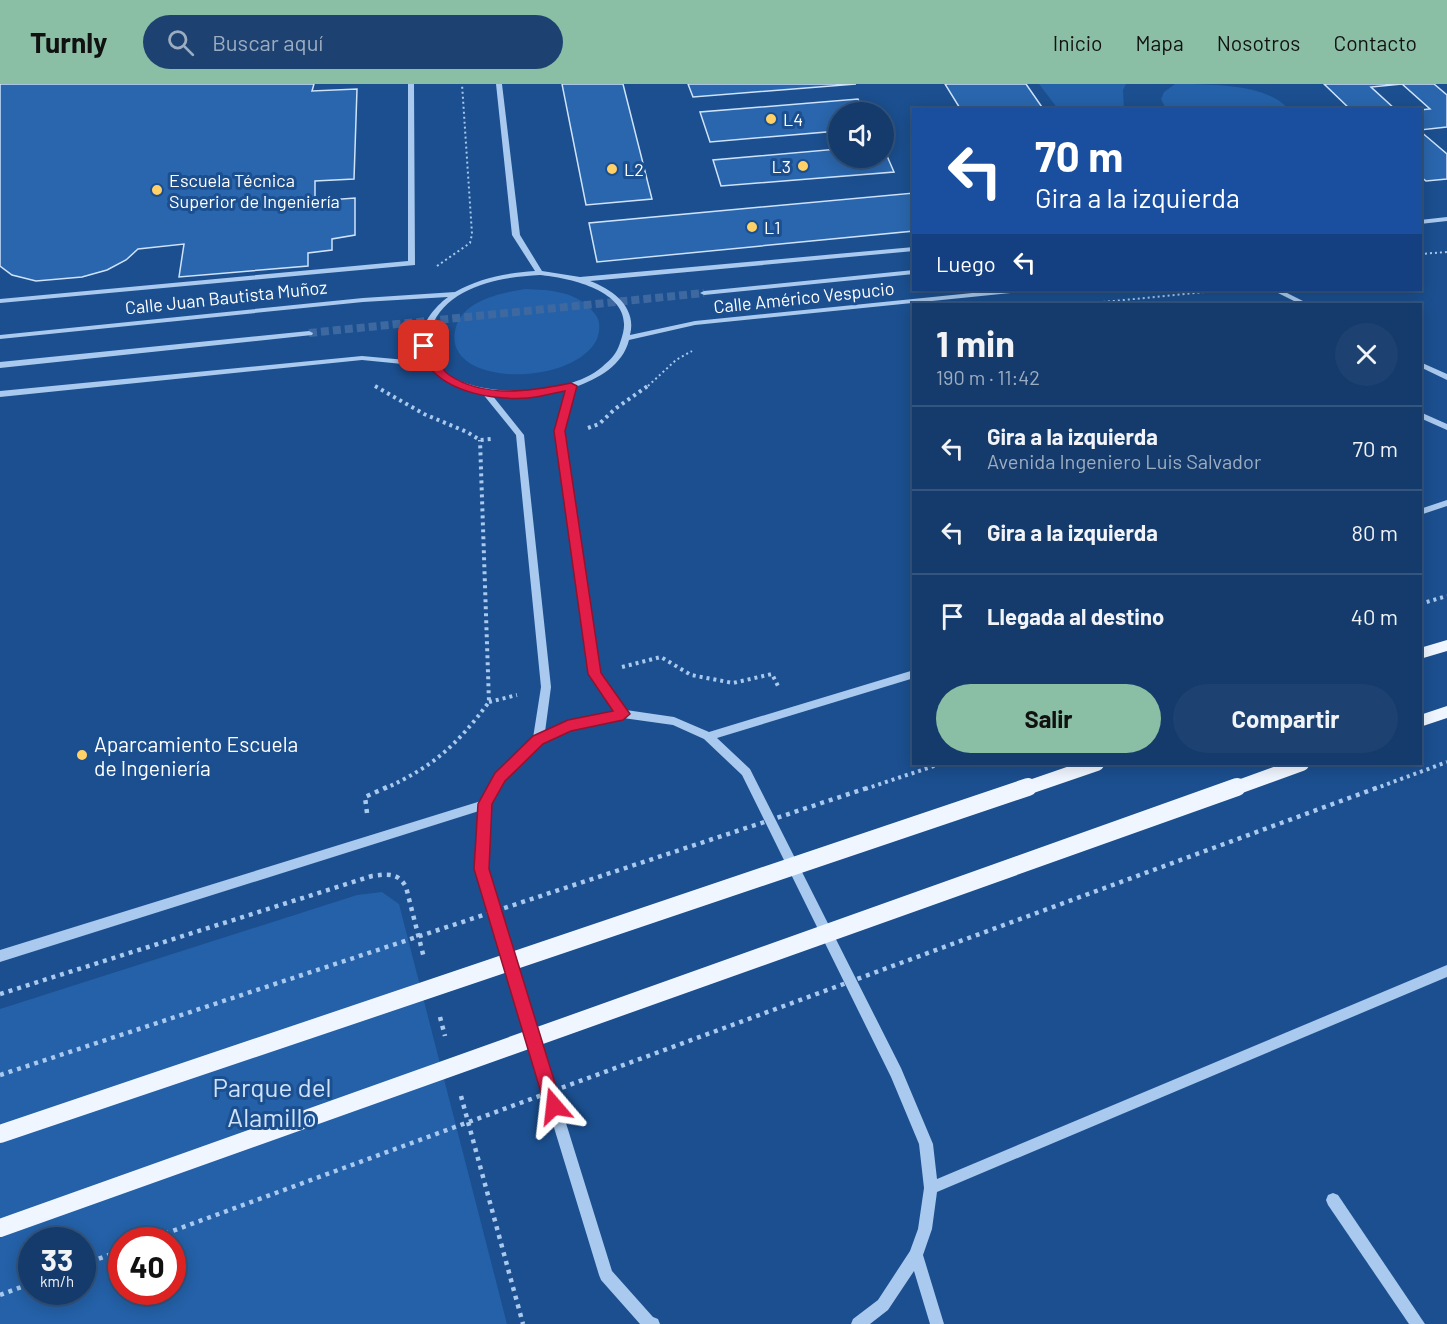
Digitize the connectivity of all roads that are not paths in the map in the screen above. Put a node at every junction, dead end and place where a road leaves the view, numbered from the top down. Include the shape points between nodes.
1 (411, 84) edge
2 (499, 84) edge
3 (1447, 219) edge
4 (1422, 222) edge
5 (912, 249) edge
6 (912, 272) edge
7 (540, 273) junction
8 (582, 279) junction
9 (1010, 291) edge
10 (1278, 291) edge
11 (704, 293) tunnel mouth
12 (456, 294) junction
13 (0, 301) edge
14 (1303, 303) edge
15 (309, 333) tunnel mouth
16 (0, 337) edge
17 (629, 338) junction
18 (0, 364) edge
19 (1422, 364) edge
20 (432, 365) junction
21 (1447, 377) edge
22 (571, 386) junction
23 (486, 392) junction
24 (0, 394) edge
25 (1422, 416) edge
26 (1447, 427) edge
27 (1447, 503) edge
28 (1422, 511) edge
29 (1447, 645) edge
30 (1422, 653) edge
31 (912, 675) edge
32 (1447, 712) edge
33 (623, 714) junction
34 (1422, 720) edge
35 (708, 735) junction
36 (538, 740) junction
37 (1094, 765) edge
38 (1299, 765) edge
39 (485, 804) junction
40 (0, 956) edge
41 (1447, 971) edge
42 (0, 1134) edge
43 (931, 1188) junction
44 (1333, 1200) dead end
45 (0, 1228) edge
46 (916, 1255) junction
47 (653, 1324) edge
48 (858, 1324) edge
49 (937, 1324) edge
50 (1418, 1324) edge

1 - 13 street via 412,263
2 - 7 street via 516,235
3 - 4 street
5 - 8 street, Calle Américo Vespucio
6 - 11 street
7 - 8 street
7 - 12 street via 500,277
8 - 17 street via 611,294 622,307 627,314
9 - 17 street, Calle Américo Vespucio via 695,323
10 - 14 street
12 - 16 street, Calle Juan Bautista Muñoz
12 - 20 street via 437,310 425,328 424,346
15 - 18 street
17 - 22 street via 619,357 599,373
19 - 21 street
20 - 23 street via 454,381
20 - 24 street via 362,358
22 - 23 street via 528,395
22 - 33 street via 560,431 595,674
23 - 36 street via 520,435 546,680
25 - 26 street
27 - 28 street
29 - 30 main road
31 - 35 street
32 - 34 main road
33 - 35 street via 674,721
33 - 36 street via 568,726
35 - 43 street via 746,772 896,1073 926,1144
36 - 39 street via 500,777
37 - 42 main road, bridge
38 - 45 main road, bridge
39 - 40 street
39 - 47 street via 482,869 606,1275
41 - 43 street
43 - 46 street via 925,1229
44 - 50 street
46 - 48 street via 883,1305
46 - 49 street

